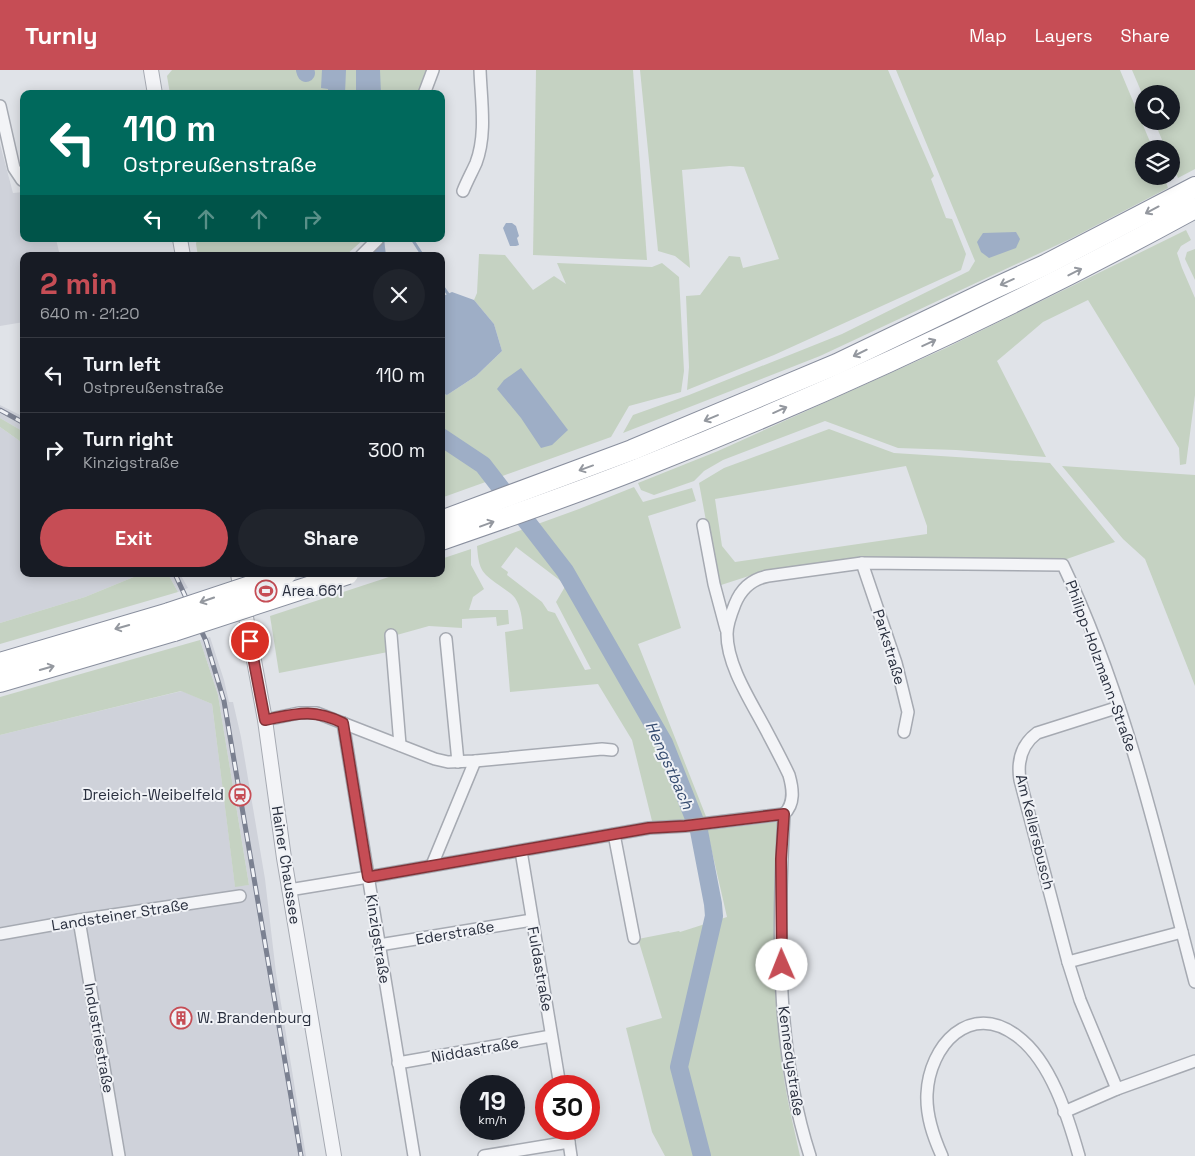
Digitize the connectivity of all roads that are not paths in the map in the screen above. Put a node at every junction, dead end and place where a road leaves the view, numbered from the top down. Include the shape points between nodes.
1 (151, 70) edge
2 (433, 70) edge
3 (480, 70) edge
4 (154, 90) edge
5 (426, 90) edge
6 (0, 106) edge
7 (20, 177) edge
8 (1195, 187) edge
9 (463, 191) dead end
10 (1195, 208) edge
11 (375, 242) edge
12 (365, 252) edge
13 (635, 459) junction
14 (445, 520) edge
15 (703, 524) dead end
16 (445, 538) edge
17 (862, 563) junction
18 (239, 577) edge
19 (279, 577) edge
20 (337, 577) edge
21 (172, 622) junction
22 (727, 633) junction
23 (391, 635) dead end
24 (446, 639) dead end
25 (0, 663) edge
26 (0, 682) edge
27 (1119, 707) junction
28 (265, 720) junction
29 (343, 723) junction
30 (904, 732) dead end
31 (400, 745) junction
32 (612, 750) dead end
33 (475, 761) junction
34 (458, 762) junction
35 (784, 814) junction
36 (614, 834) junction
37 (521, 851) junction
38 (432, 865) junction
39 (368, 877) junction
40 (289, 890) junction
41 (240, 896) dead end
42 (79, 920) junction
43 (532, 920) junction
44 (1182, 932) junction
45 (0, 934) edge
46 (634, 938) dead end
47 (378, 945) junction
48 (1068, 962) junction
49 (1195, 982) edge
50 (551, 1036) junction
51 (1195, 1061) edge
52 (398, 1063) junction
53 (558, 1075) edge
54 (1117, 1089) junction
55 (1064, 1112) junction
56 (569, 1142) joint
57 (119, 1156) edge
58 (334, 1156) edge
59 (414, 1156) edge
60 (484, 1156) edge
61 (571, 1156) edge
62 (810, 1156) edge
63 (942, 1156) edge
64 (1079, 1156) edge

1 - 4 street
2 - 5 street
3 - 9 street via 480,145
6 - 7 street via 14,168
8 -> 13 highway via 1045,265
13 -> 10 highway via 773,413 1054,282
11 - 12 street
13 -> 14 highway
16 -> 13 highway
15 - 22 street, Philipp-Holzmann-Straße
17 - 22 street, Philipp-Holzmann-Straße via 755,580 737,599
17 - 27 street, Philipp-Holzmann-Straße via 1063,565 1080,601
17 - 30 street, Parkstraße via 896,663 908,712
18 - 28 street, Hainer Chaussee
19 -> 21 highway, bridge
20 - 21 highway, bridge
21 -> 25 highway
26 -> 21 highway
22 - 35 street, Philipp-Holzmann-Straße via 735,668 792,786 791,804
23 - 31 street
24 - 34 street
27 - 44 street, Philipp-Holzmann-Straße via 1141,775
27 - 48 street, Am Kellersbusch via 1038,733 1027,742 1018,764
28 - 29 street via 308,712
28 - 40 street, Hainer Chaussee
29 - 31 street
29 - 39 street, Kinzigstraße
31 - 34 street via 443,762
32 - 33 street
33 - 34 street
33 - 38 street
35 - 36 street
35 - 62 street, Kennedystraße via 781,859 782,1001 793,1092
36 - 37 street
36 - 46 street
37 - 38 street
37 - 43 street, Fuldastraße
38 - 39 street
39 - 40 street
39 - 47 street, Kinzigstraße
40 - 58 street, Hainer Chaussee
41 - 42 street, Landsteiner Straße
42 - 45 street, Landsteiner Straße
42 - 57 street, Industriestraße
43 - 47 street, Ederstraße
43 - 50 street, Fuldastraße
44 - 48 street
44 - 49 street, Philipp-Holzmann-Straße
47 - 52 street, Kinzigstraße
48 - 54 street, Am Kellersbusch
50 - 52 street, Niddastraße
50 - 53 street, Fuldastraße
51 - 54 street
52 - 59 street, Kinzigstraße
54 - 55 street
55 - 63 street via 1044,1068 1016,1035 990,1023 967,1025 948,1040 930,1072 928,1116
55 - 64 street
56 - 60 street
56 - 61 street

